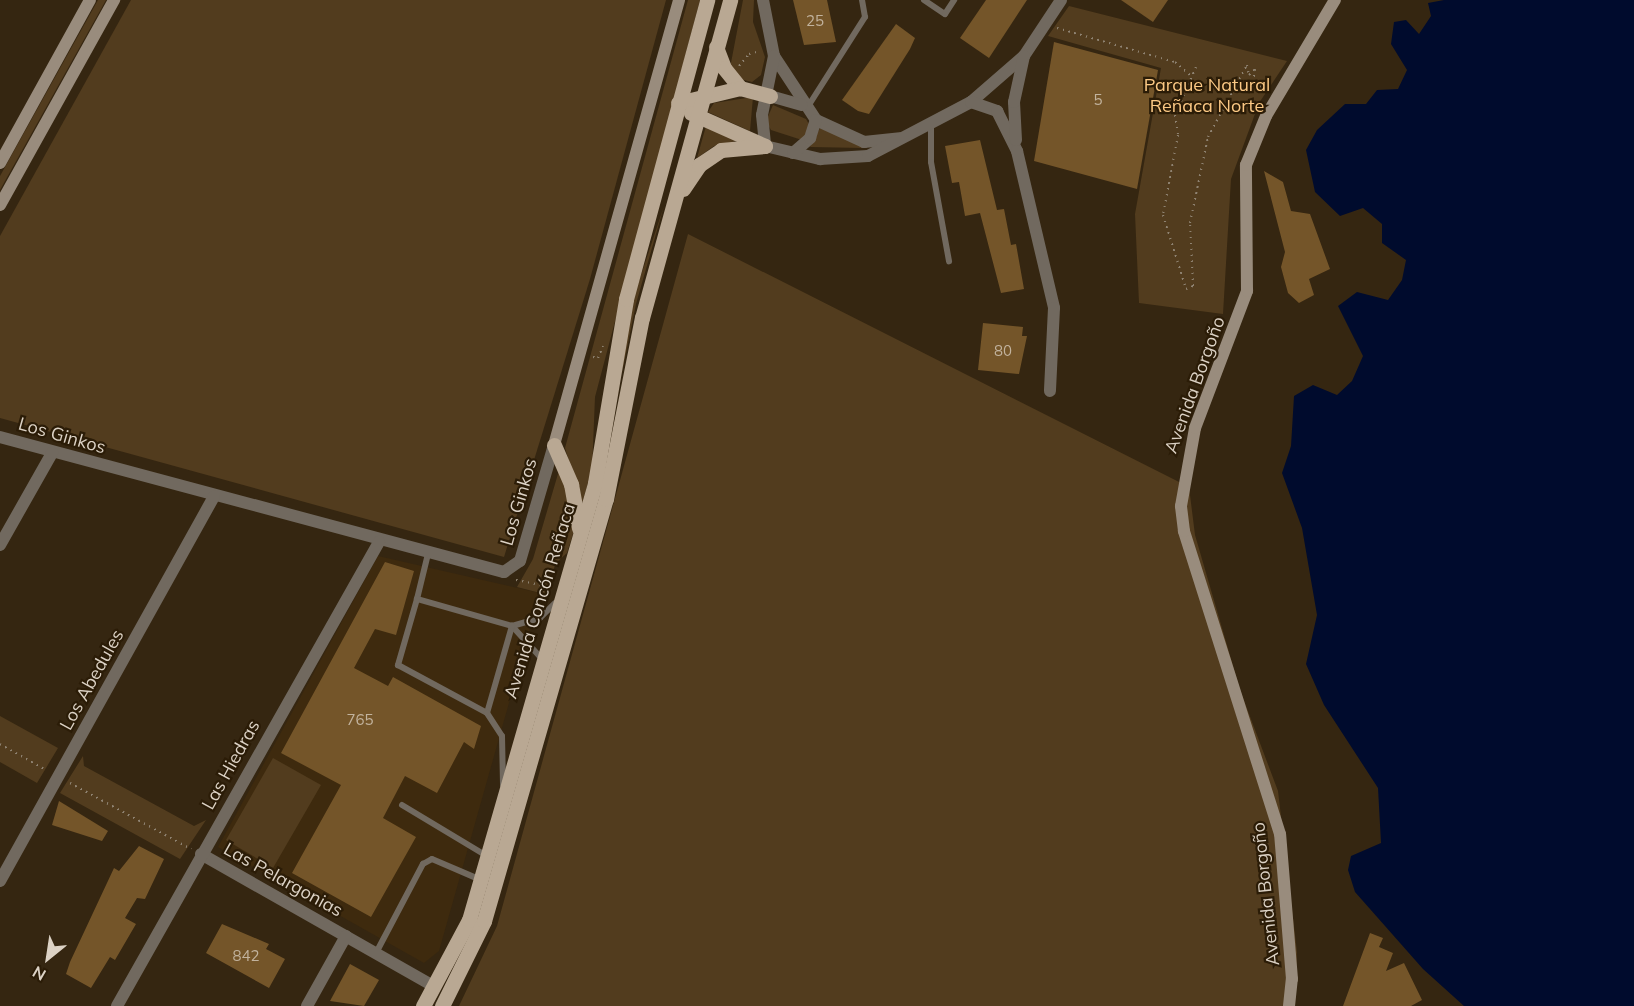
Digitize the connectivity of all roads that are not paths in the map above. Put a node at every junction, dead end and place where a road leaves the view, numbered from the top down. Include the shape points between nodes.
1 (90, 0) edge
2 (114, 0) edge
3 (680, 0) edge
4 (707, 0) edge
5 (729, 0) edge
6 (763, 0) edge
7 (862, 0) edge
8 (924, 0) edge
9 (954, 0) edge
10 (1061, 0) edge
11 (1335, 0) edge
12 (716, 47) junction
13 (774, 56) junction
14 (1024, 56) junction
15 (740, 88) junction
16 (770, 96) junction
17 (701, 99) junction
18 (971, 102) junction
19 (678, 103) junction
20 (804, 107) junction
21 (697, 117) junction
22 (816, 120) junction
23 (931, 124) junction
24 (904, 137) junction
25 (765, 146) junction
26 (1017, 151) junction
27 (793, 153) junction
28 (0, 163) edge
29 (673, 204) junction
30 (0, 205) edge
31 (950, 261) dead end
32 (1050, 391) dead end
33 (0, 437) edge
34 (554, 445) junction
35 (52, 453) junction
36 (214, 497) junction
37 (580, 535) junction
38 (379, 542) junction
39 (0, 545) edge
40 (428, 554) junction
41 (560, 595) junction
42 (417, 599) junction
43 (512, 626) junction
44 (541, 658) junction
45 (553, 678) junction
46 (487, 713) junction
47 (504, 797) junction
48 (402, 806) dead end
49 (201, 854) junction
50 (488, 857) junction
51 (482, 880) junction
52 (0, 881) edge
53 (346, 936) junction
54 (376, 953) junction
55 (435, 987) junction
56 (117, 1006) edge
57 (307, 1006) edge
58 (423, 1006) edge
59 (442, 1006) edge
60 (1289, 1006) edge

1 - 28 main road
2 - 30 main road
3 - 34 main road, Los Ginkos
4 - 19 main road, Avenida Concón Reñaca
5 - 12 main road, Avenida Concón Reñaca
6 - 13 street
7 - 20 lane via 866,17
8 - 9 lane via 945,14
10 - 14 street
11 - 60 main road, Avenida Borgoño via 1276,97 1246,165 1247,291 1194,428 1181,506 1184,531 1280,834 1292,979
12 - 15 main road via 724,68
12 - 17 main road, Avenida Concón Reñaca
13 - 16 street
13 - 20 street
14 - 18 street
14 - 26 street via 1014,102
15 - 16 main road
15 - 17 main road
16 - 20 street
16 - 25 street via 762,116
17 - 19 main road
17 - 21 main road, Avenida Concón Reñaca
18 - 23 street
18 - 26 street via 997,111
19 - 21 main road
19 - 37 main road, Avenida Concón Reñaca via 626,299 605,431
20 - 22 street
21 - 25 main road
21 - 29 main road, Avenida Concón Reñaca
22 - 24 street via 864,142
22 - 27 street via 810,138
23 - 24 street
23 - 31 lane via 931,162
24 - 27 street via 885,150 838,160
25 - 27 street
25 - 29 main road via 714,154 699,165
26 - 32 street via 1054,308
29 - 45 main road, Avenida Concón Reñaca via 642,318 606,499
33 - 35 street, Los Ginkos
34 - 37 main road via 571,484
34 - 40 street, Los Ginkos via 517,566 504,572
35 - 36 street, Los Ginkos
35 - 39 street
36 - 38 street, Los Ginkos
36 - 52 street, Los Abedules
37 - 41 main road, Avenida Concón Reñaca
38 - 40 street, Los Ginkos
38 - 49 street, Las Hiedras
40 - 42 lane
41 - 43 lane via 540,618
41 - 44 main road, Avenida Concón Reñaca
42 - 43 lane
42 - 46 lane via 398,665
43 - 44 lane
43 - 46 lane
44 - 45 lane
44 - 47 main road, Avenida Concón Reñaca
45 - 59 main road, Avenida Concón Reñaca via 484,921
46 - 47 lane via 501,736
47 - 50 main road, Avenida Concón Reñaca
48 - 50 lane
49 - 53 street, Las Pelargonias
49 - 56 street, Las Hiedras
50 - 51 main road, Avenida Concón Reñaca
51 - 54 lane via 432,859 423,864
51 - 55 main road, Avenida Concón Reñaca
53 - 54 street, Las Pelargonias
53 - 57 street, Las Pelargonias
54 - 55 street, Las Pelargonias
55 - 58 main road, Avenida Concón Reñaca

